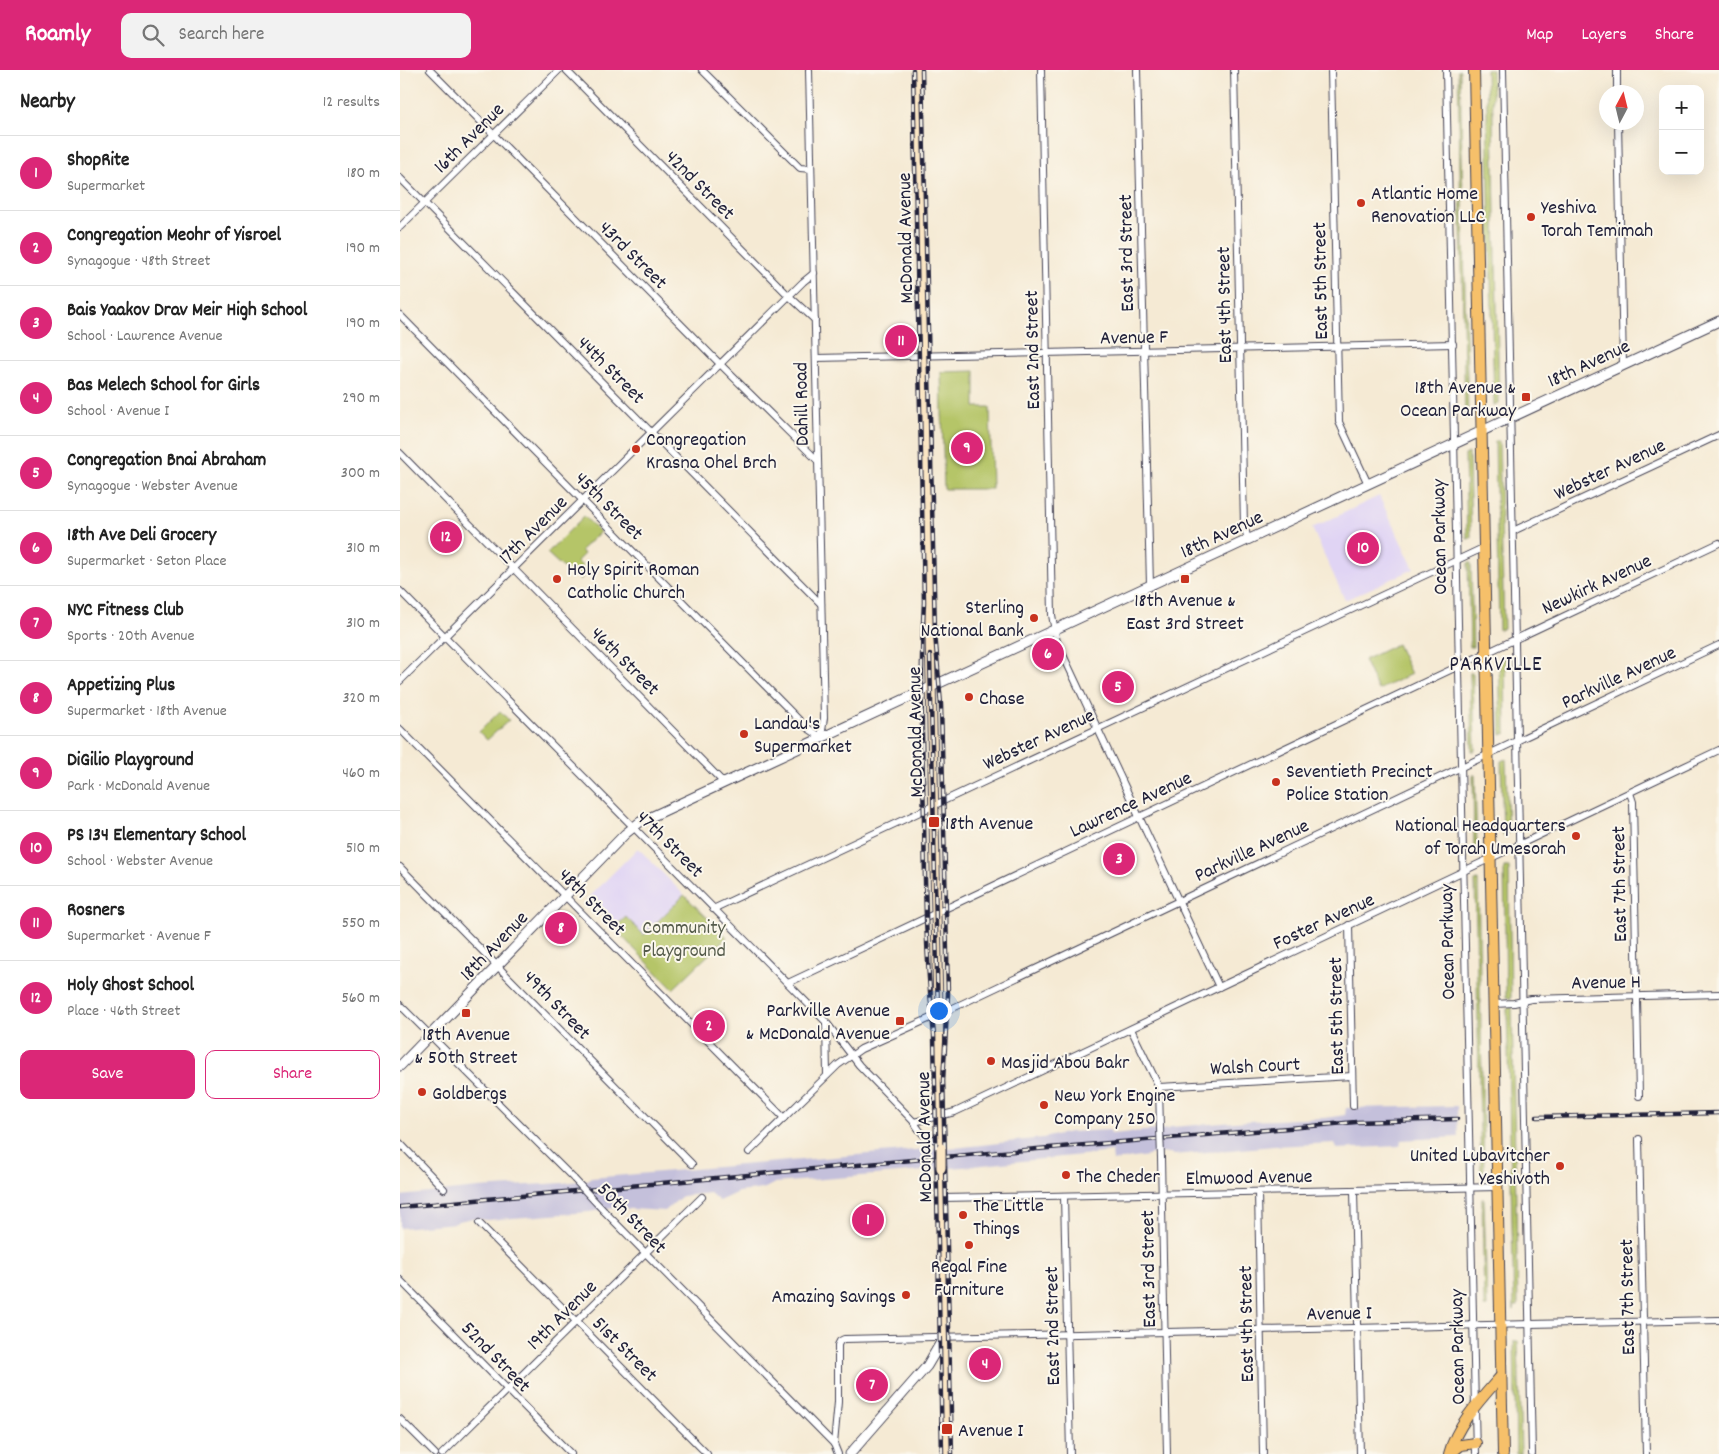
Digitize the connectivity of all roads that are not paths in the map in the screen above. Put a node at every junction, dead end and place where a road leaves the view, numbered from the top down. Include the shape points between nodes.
1 (430, 70) edge
2 (559, 70) edge
3 (566, 70) edge
4 (702, 70) edge
5 (809, 70) edge
6 (918, 70) edge
7 (1041, 70) edge
8 (1137, 70) edge
9 (1234, 70) edge
10 (1331, 70) edge
11 (1446, 70) edge
12 (1474, 70) edge
13 (1504, 70) edge
14 (1617, 70) edge
15 (1617, 85) edge
16 (1618, 130) edge
17 (494, 135) junction
18 (811, 170) junction
19 (400, 178) edge
20 (424, 202) junction
21 (400, 227) edge
22 (814, 273) junction
23 (789, 296) junction
24 (400, 315) edge
25 (814, 320) junction
26 (1719, 321) edge
27 (1453, 344) junction
28 (1337, 348) junction
29 (1240, 350) junction
30 (1143, 352) junction
31 (1047, 354) junction
32 (925, 356) junction
33 (816, 358) junction
34 (721, 365) junction
35 (1623, 366) junction
36 (1510, 418) junction
37 (1482, 431) junction
38 (651, 432) junction
39 (1719, 435) edge
40 (1454, 444) junction
41 (400, 453) edge
42 (817, 460) junction
43 (1368, 484) junction
44 (583, 501) junction
45 (1513, 531) junction
46 (1248, 540) junction
47 (1719, 543) edge
48 (1485, 547) junction
49 (1456, 560) junction
50 (514, 569) junction
51 (1150, 585) junction
52 (400, 591) edge
53 (822, 604) junction
54 (1054, 629) junction
55 (445, 637) junction
56 (1516, 638) junction
57 (1719, 645) edge
58 (1487, 652) junction
59 (1458, 666) junction
60 (400, 681) edge
61 (930, 686) junction
62 (1098, 728) junction
63 (400, 729) edge
64 (821, 737) junction
65 (1517, 741) junction
66 (1719, 750) edge
67 (1489, 754) junction
68 (1460, 768) junction
69 (723, 782) junction
70 (1630, 792) junction
71 (933, 804) junction
72 (1140, 817) junction
73 (633, 827) junction
74 (1519, 845) junction
75 (1491, 858) junction
76 (400, 867) edge
77 (1462, 871) junction
78 (565, 896) junction
79 (1179, 901) junction
80 (713, 908) junction
81 (935, 913) junction
82 (1349, 925) junction
83 (498, 966) junction
84 (788, 984) junction
85 (1220, 987) junction
86 (1719, 994) edge
87 (1637, 996) junction
88 (1523, 1001) junction
89 (1494, 1004) junction
90 (400, 1005) edge
91 (938, 1014) junction
92 (826, 1022) junction
93 (1130, 1030) junction
94 (430, 1035) junction
95 (852, 1056) junction
96 (400, 1066) edge
97 (827, 1075) junction
98 (1352, 1076) junction
99 (1159, 1086) junction
100 (1639, 1096) dead end
101 (1352, 1106) dead end
102 (940, 1116) junction
103 (784, 1118) junction
104 (914, 1122) junction
105 (1639, 1139) dead end
106 (400, 1143) edge
107 (941, 1144) junction
108 (749, 1152) dead end
109 (692, 1164) dead end
110 (1498, 1187) junction
111 (1469, 1188) junction
112 (444, 1189) dead end
113 (1354, 1190) junction
114 (1258, 1192) junction
115 (1161, 1194) junction
116 (1064, 1196) junction
117 (702, 1197) dead end
118 (942, 1198) junction
119 (479, 1223) dead end
120 (646, 1254) junction
121 (400, 1280) edge
122 (1719, 1320) edge
123 (576, 1322) junction
124 (1643, 1322) junction
125 (1530, 1324) junction
126 (1501, 1325) junction
127 (1473, 1326) junction
128 (1358, 1328) junction
129 (1261, 1330) junction
130 (1164, 1332) junction
131 (1068, 1335) junction
132 (944, 1338) junction
133 (1501, 1376) junction
134 (508, 1390) junction
135 (1475, 1406) junction
136 (400, 1419) edge
137 (1476, 1443) junction
138 (834, 1444) junction
139 (435, 1454) edge
140 (442, 1454) edge
141 (571, 1454) edge
142 (707, 1454) edge
143 (838, 1454) edge
144 (850, 1454) edge
145 (947, 1454) edge
146 (1070, 1454) edge
147 (1167, 1454) edge
148 (1263, 1454) edge
149 (1360, 1454) edge
150 (1449, 1454) edge
151 (1476, 1454) edge
152 (1503, 1454) edge
153 (1532, 1454) edge
154 (1646, 1454) edge

1 - 17 street, 43rd Street
2 - 17 street, 16th Avenue
3 - 23 street, 42nd Street
4 - 18 street via 800,168
5 - 18 street, Dahill Road
6 - 32 main road, McDonald Avenue
7 - 31 street, East 2nd Street
8 - 30 street, East 3rd Street
9 - 29 street, East 4th Street
10 - 28 street, East 5th Street
11 - 27 street, Ocean Parkway
12 - 37 main road
13 - 36 street
14 - 15 street
16 - 35 street
17 - 20 street, 16th Avenue
17 - 34 street, 43rd Street
18 - 22 street, Dahill Road
19 - 20 street, 44th Street
20 - 21 street, 16th Avenue
20 - 38 street, 44th Street
22 - 23 street, 17th Avenue
22 - 25 street, Dahill Road
23 - 25 street, 42nd Street
23 - 34 street, 17th Avenue
24 - 44 street, 45th Street
25 - 33 street, Dahill Road
26 - 35 street, 18th Avenue
27 - 28 street, Avenue F
27 - 40 street, Ocean Parkway
28 - 29 street, Avenue F
28 - 43 street, East 5th Street via 1339,422
29 - 30 street, Avenue F
29 - 46 street, East 4th Street via 1244,526
30 - 31 street, Avenue F
30 - 51 street, East 3rd Street
31 - 32 street, Avenue F
31 - 54 street, East 2nd Street
32 - 33 street, Avenue F
32 - 61 main road, McDonald Avenue
33 - 42 street, Dahill Road
34 - 38 street, 17th Avenue
34 - 42 street, 43rd Street
35 - 36 street, 18th Avenue
36 - 37 street, 18th Avenue
36 - 45 street
37 - 40 street, 18th Avenue
37 - 48 main road
38 - 44 street, 17th Avenue
38 - 53 street, 44th Street
39 - 45 street, Webster Avenue
40 - 43 street, 18th Avenue
40 - 49 street, Ocean Parkway
41 - 50 street, 46th Street
42 - 53 street, Dahill Road
43 - 46 street, 18th Avenue
44 - 50 street, 17th Avenue
44 - 64 street, 45th Street via 806,727
45 - 56 street
46 - 51 street, 18th Avenue
47 - 56 street, Newkirk Avenue
48 - 49 street, Webster Avenue
48 - 58 main road
49 - 59 street, Ocean Parkway
49 - 62 street, Webster Avenue
50 - 55 street, 17th Avenue
50 - 69 street, 46th Street
51 - 54 street, 18th Avenue
52 - 55 street, 47th Street
53 - 64 street, Dahill Road via 824,718
54 - 61 street, 18th Avenue
54 - 62 street, East 2nd Street via 1057,642
55 - 60 street, 17th Avenue
55 - 73 street, 47th Street
56 - 58 street, Newkirk Avenue
56 - 65 street
57 - 65 street, Parkville Avenue
58 - 59 street, Lawrence Avenue
58 - 67 main road
59 - 68 street, Ocean Parkway
59 - 72 street, Lawrence Avenue
61 - 64 street, 18th Avenue
61 - 71 main road, McDonald Avenue
62 - 71 street, Webster Avenue
62 - 72 street, East 2nd Street
63 - 78 street, 48th Street
64 - 69 street, 18th Avenue
65 - 67 street, Parkville Avenue
65 - 74 street
66 - 70 street, Foster Avenue
67 - 68 street, Parkville Avenue
67 - 75 main road
68 - 77 street, Ocean Parkway
68 - 79 street, Parkville Avenue
69 - 73 street, 18th Avenue
70 - 74 street, Foster Avenue
70 - 87 street, East 7th Street via 1633,802
71 - 80 street, Webster Avenue
71 - 81 main road, McDonald Avenue
72 - 79 street, East 2nd Street
72 - 81 street, Lawrence Avenue
73 - 78 street, 18th Avenue
73 - 80 street, 47th Street
74 - 75 street, Foster Avenue
74 - 88 street
75 - 77 street, Foster Avenue
75 - 89 main road
76 - 83 street, 49th Street
77 - 82 street, Foster Avenue
77 - 111 street, Ocean Parkway
78 - 83 street, 18th Avenue
78 - 103 street, 48th Street
79 - 85 street, East 2nd Street
79 - 91 street, Parkville Avenue
80 - 84 street, 47th Street
81 - 84 street, Lawrence Avenue
81 - 91 main road, McDonald Avenue
82 - 85 street, Foster Avenue
82 - 98 street, East 5th Street
83 - 94 street, 18th Avenue
83 - 109 street, 49th Street
84 - 92 street, 47th Street
85 - 93 street, Foster Avenue
86 - 87 street, Avenue H
87 - 88 street, Avenue H
87 - 100 street, East 7th Street
88 - 89 street, Avenue H
88 - 125 street
89 - 110 main road
90 - 94 street, 50th Street
91 - 95 street, Parkville Avenue
91 - 102 main road, McDonald Avenue
92 - 95 street, 47th Street
92 - 97 street
93 - 99 street, East 3rd Street
93 - 102 street, Foster Avenue via 955,1112
94 - 96 street, 18th Avenue
94 - 120 street, 50th Street, bridge
95 - 97 street
95 - 104 street, 47th Street
97 - 103 street
98 - 99 street, Walsh Court
98 - 101 street, East 5th Street
99 - 115 street, East 3rd Street, bridge
102 - 104 street
102 - 107 main road, McDonald Avenue
103 - 108 street
104 - 107 street, 47th Street via 926,1137
105 - 124 street, East 7th Street
106 - 112 street
107 - 118 main road, McDonald Avenue, bridge
110 - 111 street, Elmwood Avenue
110 - 126 main road
111 - 113 street, Elmwood Avenue
111 - 127 street, Ocean Parkway
113 - 114 street, Elmwood Avenue
113 - 128 street
114 - 115 street, Elmwood Avenue
114 - 129 street, East 4th Street
115 - 116 street, Elmwood Avenue
115 - 130 street, East 3rd Street
116 - 118 street, Elmwood Avenue
116 - 131 street, East 2nd Street
117 - 120 street, 19th Avenue
118 - 132 main road, McDonald Avenue
119 - 123 street, 51st Street
120 - 123 street, 19th Avenue
120 - 138 street, 50th Street
121 - 134 street, 52nd Street
122 - 124 street, Avenue I
123 - 134 street, 19th Avenue
123 - 142 street, 51st Street
124 - 125 street, Avenue I
124 - 154 street, East 7th Street
125 - 126 street, Avenue I
125 - 153 street
126 - 127 street, Avenue I
126 - 133 main road
127 - 128 street, Avenue I
127 - 135 street, Ocean Parkway
128 - 129 street, Avenue I
128 - 149 street
129 - 130 street, Avenue I
129 - 148 street, East 4th Street
130 - 131 street, Avenue I
130 - 147 street, East 3rd Street
131 - 132 street, Avenue I
131 - 146 street, East 2nd Street
132 - 138 street, Avenue I via 840,1341
132 - 144 street via 927,1366
132 - 145 main road, McDonald Avenue
133 - 135 main road
133 - 152 main road
134 - 140 street, 19th Avenue
134 - 141 street, 52nd Street
135 - 137 street, Ocean Parkway
135 - 150 main road via 1452,1441
136 - 139 street
137 - 150 main road via 1461,1445
137 - 151 street, Ocean Parkway
138 - 143 street, 50th Street

